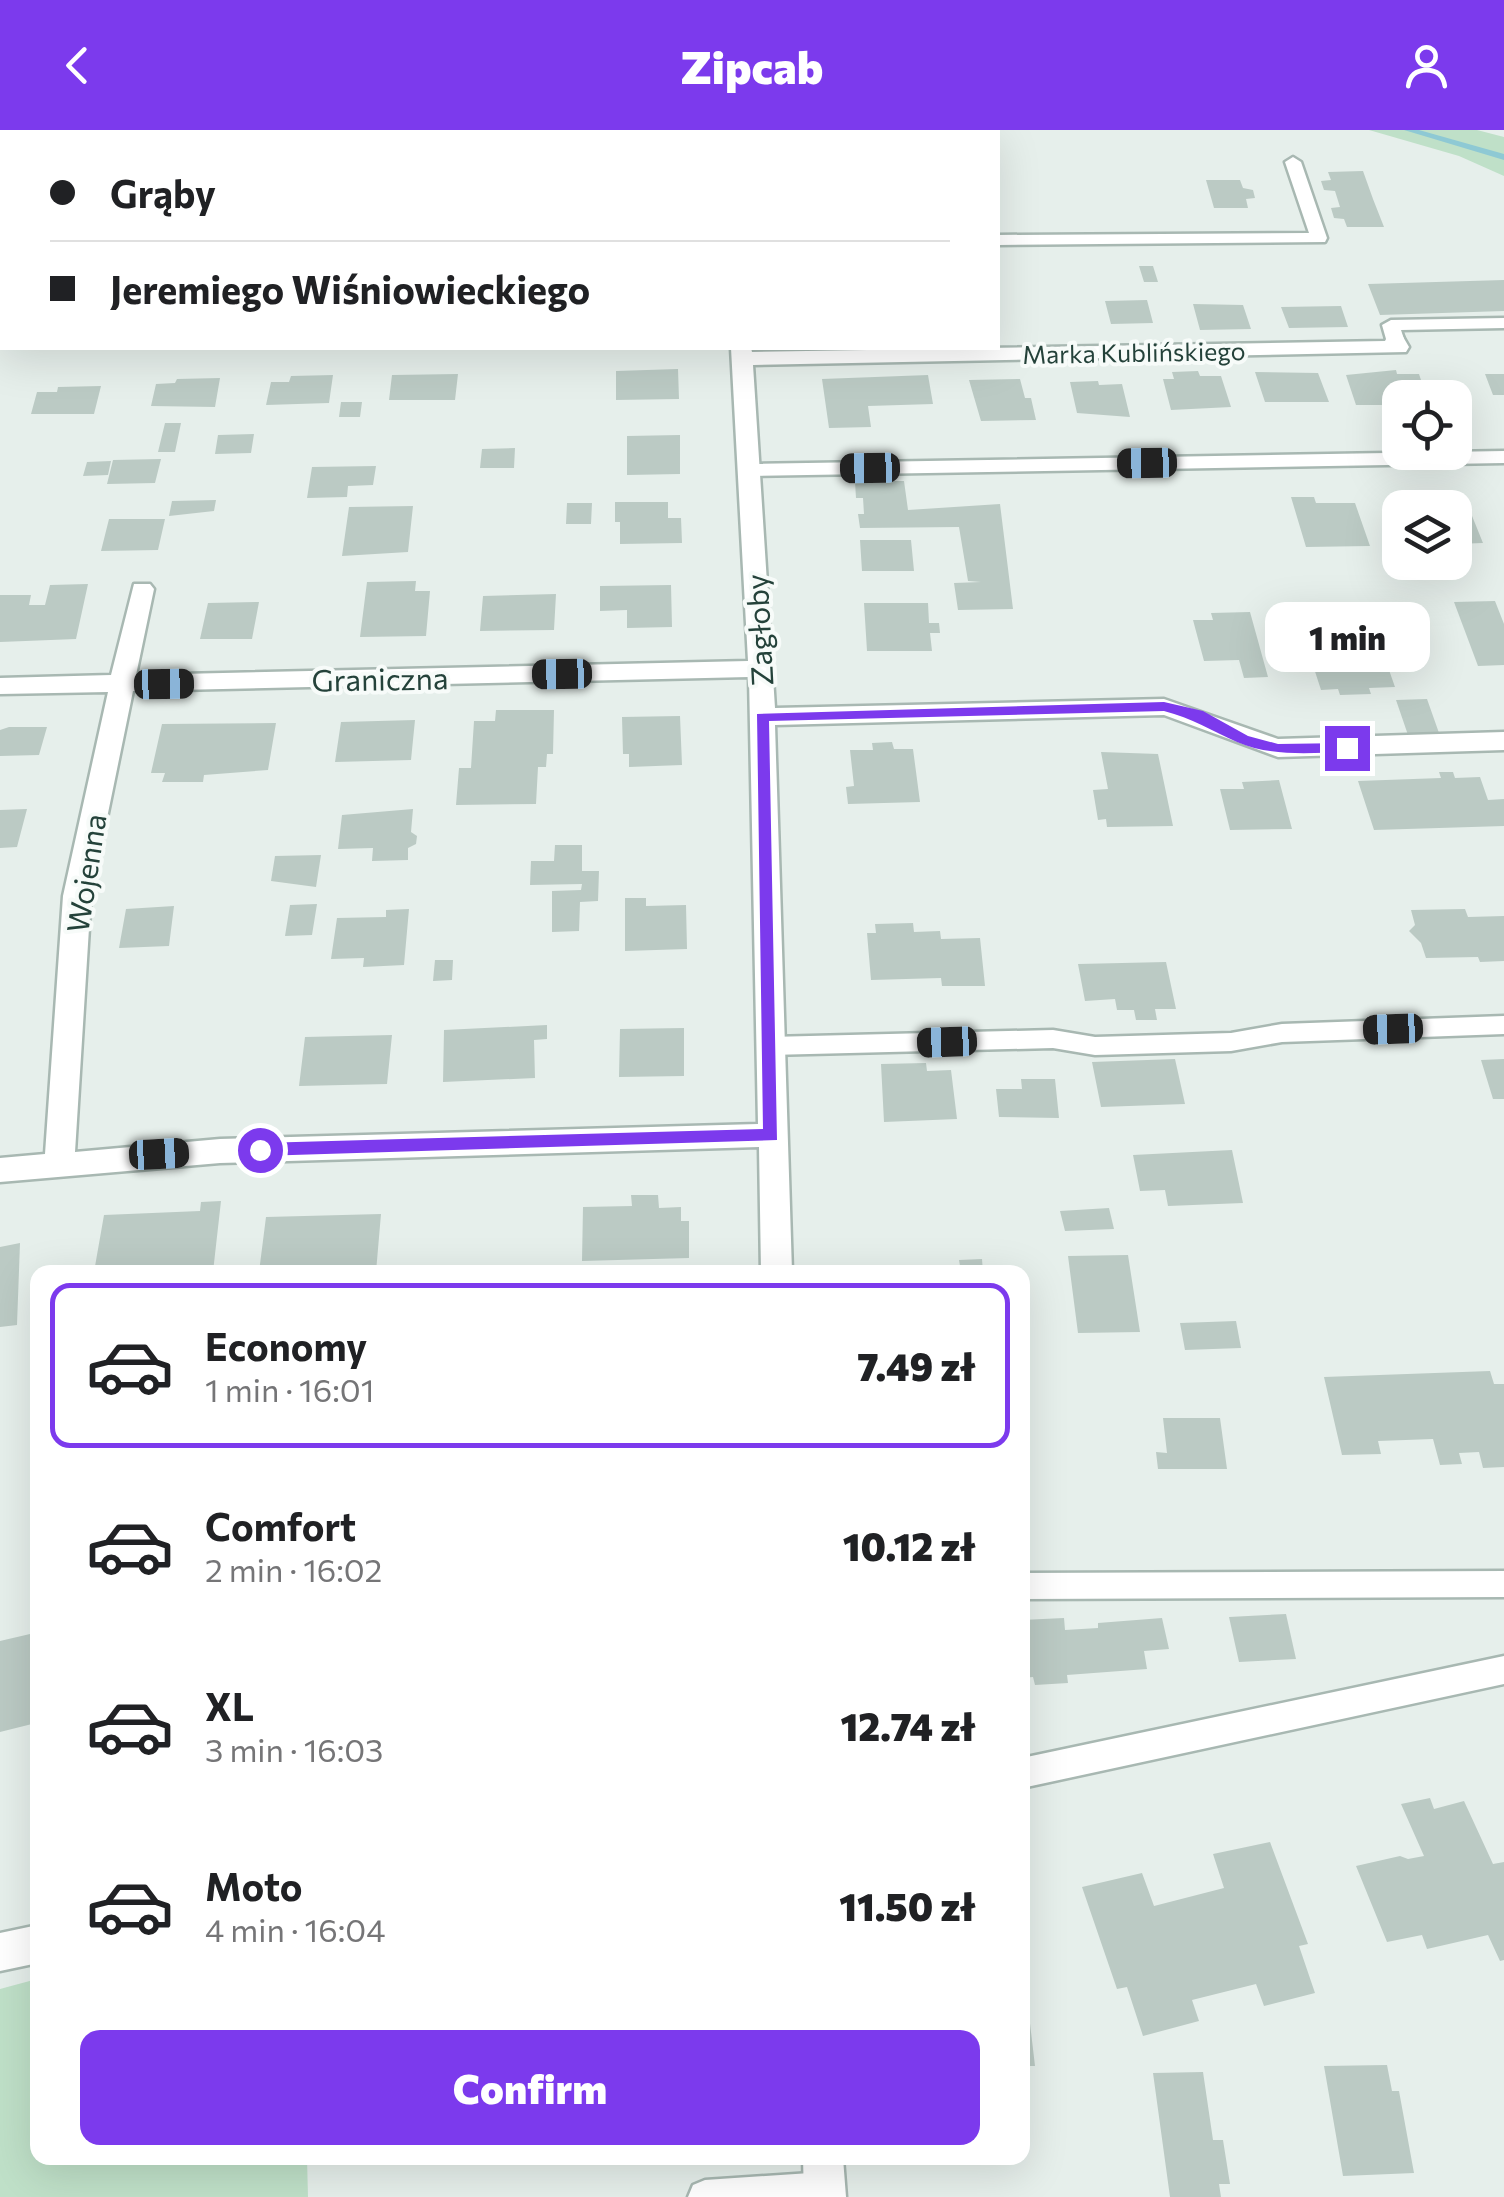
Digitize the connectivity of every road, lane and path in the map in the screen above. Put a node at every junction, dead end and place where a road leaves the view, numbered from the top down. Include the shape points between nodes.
1 (1293, 162) dead end
2 (1000, 240) edge
3 (1504, 323) edge
4 (1395, 339) joint
5 (741, 353) edge
6 (1504, 457) edge
7 (750, 470) junction
8 (142, 589) dead end
9 (760, 669) junction
10 (124, 685) junction
11 (0, 686) edge
12 (762, 717) junction
13 (1504, 741) edge
14 (1504, 1025) edge
15 (770, 1046) junction
16 (771, 1136) junction
17 (59, 1162) junction
18 (0, 1170) edge
19 (777, 1265) edge
20 (1504, 1584) edge
21 (1030, 1586) edge
22 (1504, 1670) edge
23 (1030, 1771) edge
24 (30, 1946) edge
25 (0, 1952) edge
26 (824, 2181) edge
27 (705, 2197) edge

1 - 2 lane via 1319,238
3 - 4 lane via 1391,325
4 - 5 street, Marka Kublińskiego via 1398,347
5 - 7 street, Zagłoby
6 - 7 lane
7 - 9 street, Zagłoby
8 - 10 street, Wojenna
9 - 10 street, Graniczna
9 - 12 street, Zagłoby
10 - 11 street, Graniczna
10 - 17 street, Wojenna via 77,896
12 - 13 street via 1164,707 1278,748
12 - 15 street, Zagłoby
14 - 15 lane via 1096,1046 1053,1039
15 - 16 street, Zagłoby
16 - 17 street via 220,1151
16 - 19 street, Zagłoby
17 - 18 street
20 - 21 lane
22 - 23 lane
24 - 25 street
26 - 27 lane

